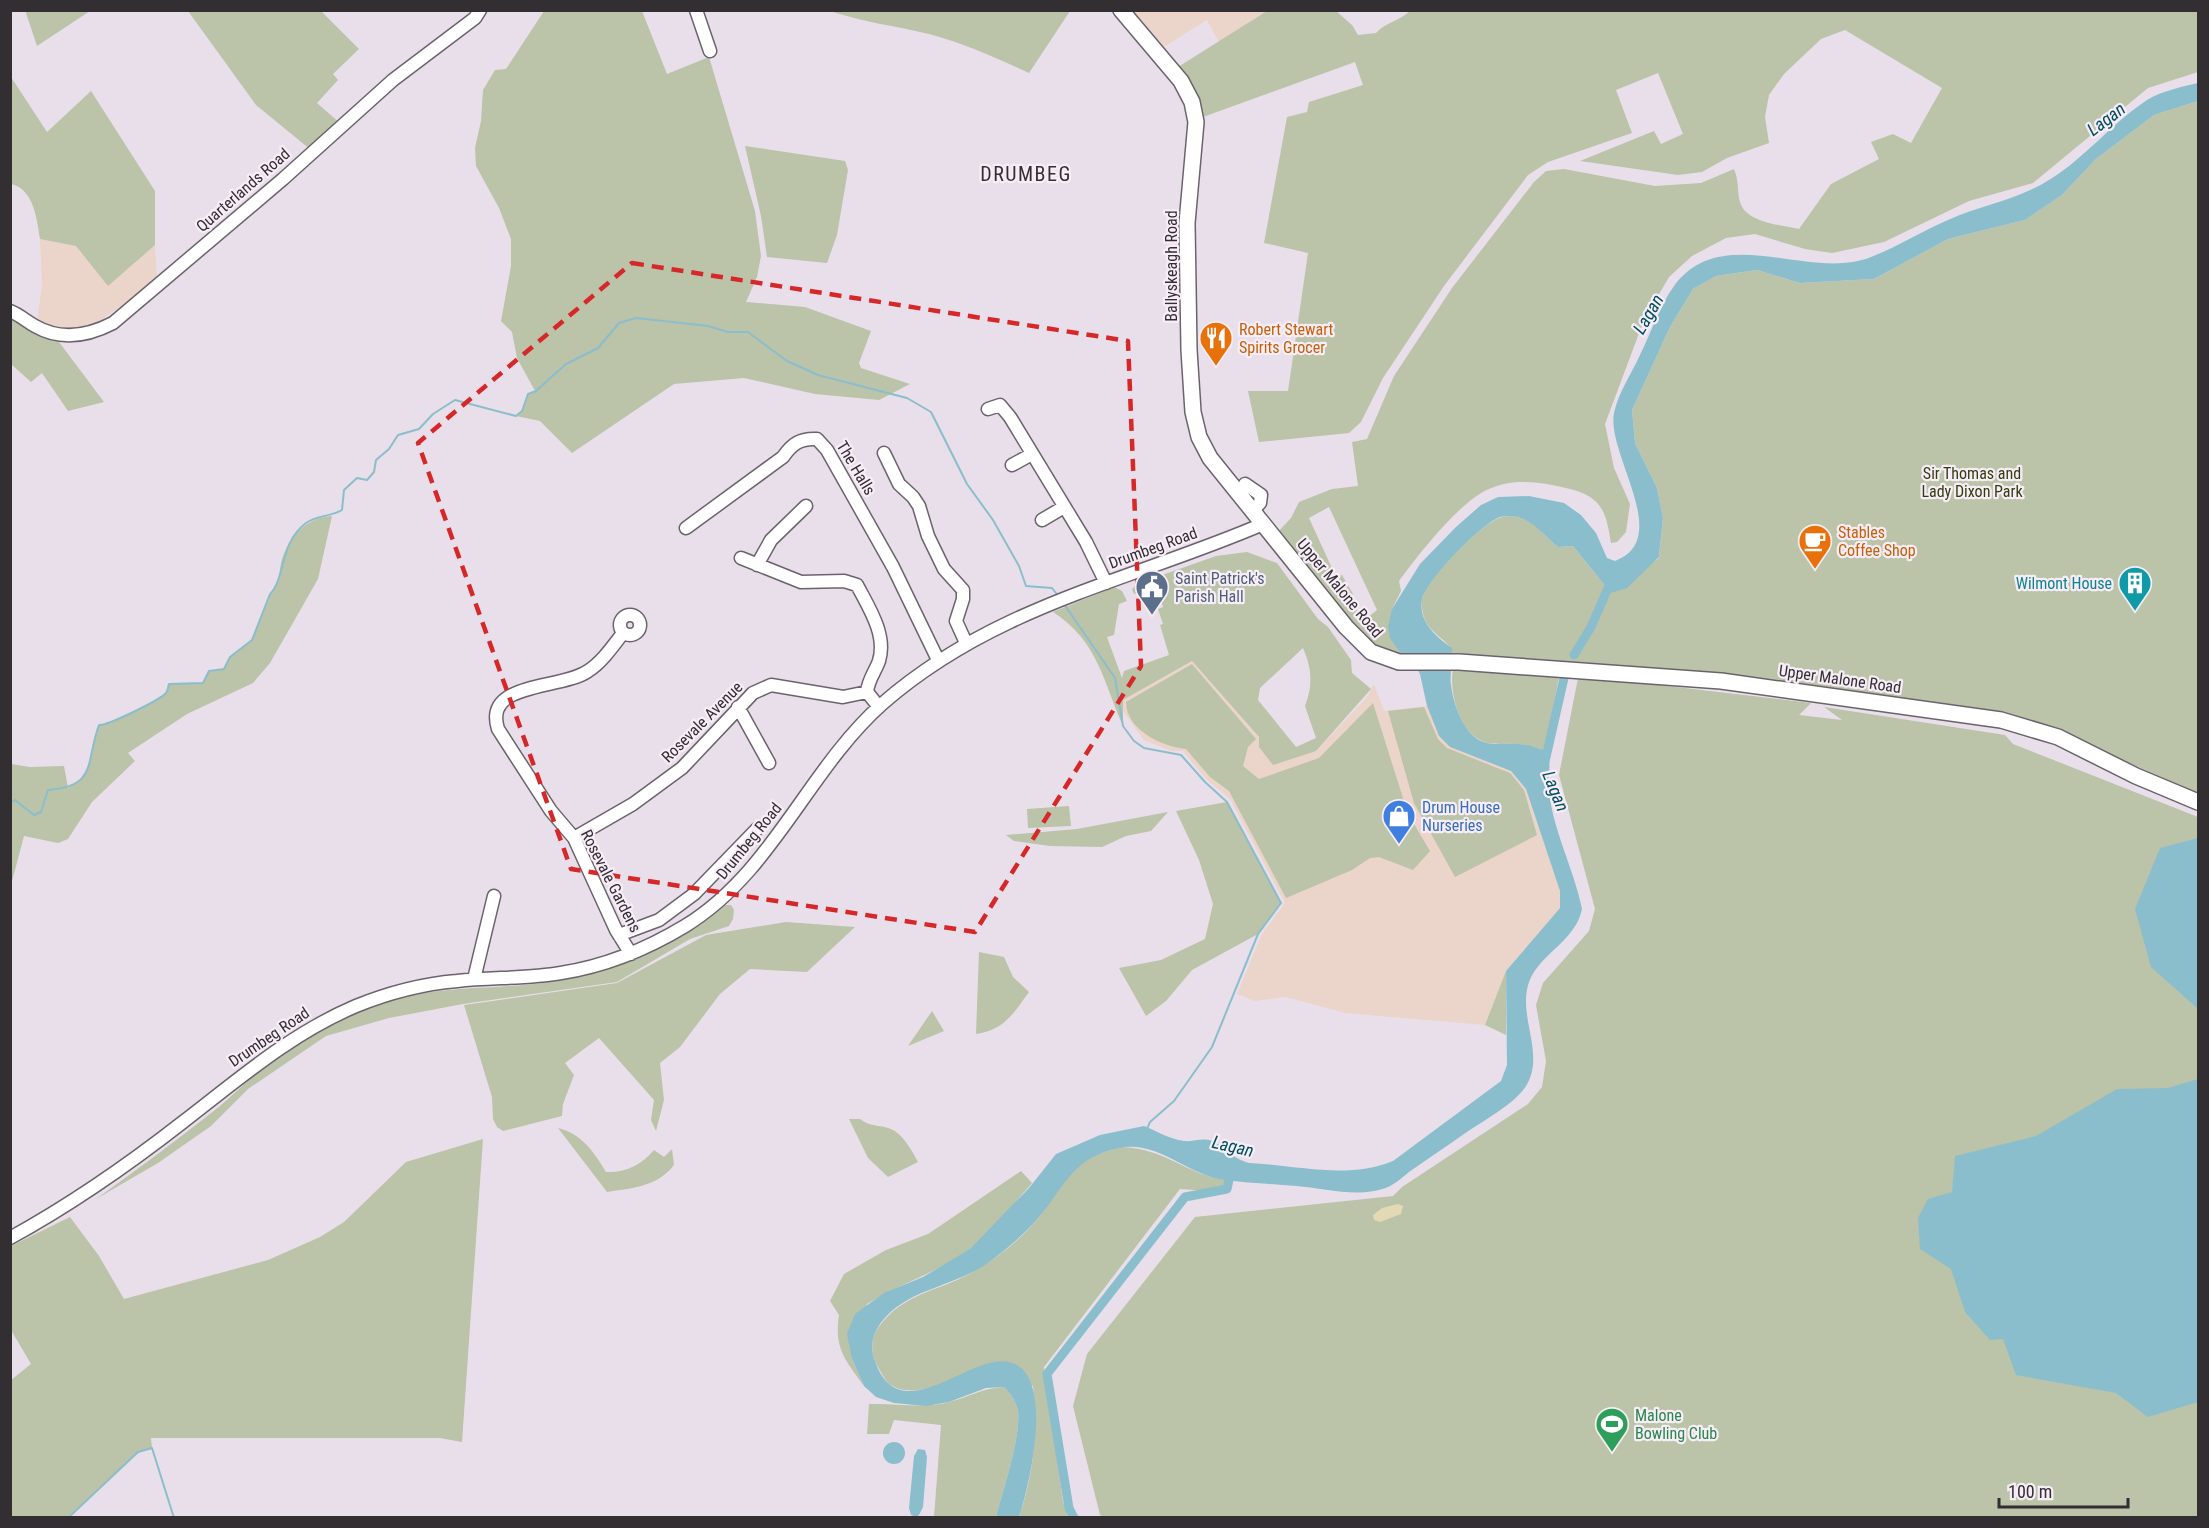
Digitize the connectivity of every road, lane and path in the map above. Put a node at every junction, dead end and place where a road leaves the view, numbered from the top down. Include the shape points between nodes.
1 (480, 10) edge
2 (696, 10) edge
3 (1121, 10) edge
4 (710, 51) dead end
5 (10, 311) edge
6 (988, 409) dead end
7 (884, 453) dead end
8 (1032, 454) junction
9 (1012, 465) dead end
10 (1245, 484) dead end
11 (806, 506) dead end
12 (1064, 507) junction
13 (1252, 511) junction
14 (1042, 520) dead end
15 (1263, 524) junction
16 (686, 528) dead end
17 (741, 558) dead end
18 (758, 565) junction
19 (1106, 583) junction
20 (623, 633) dead end
21 (966, 643) junction
22 (938, 660) junction
23 (867, 692) junction
24 (879, 706) junction
25 (738, 707) junction
26 (769, 763) dead end
27 (2199, 802) edge
28 (757, 829) dead end
29 (574, 838) junction
30 (494, 896) dead end
31 (619, 935) junction
32 (631, 954) junction
33 (474, 980) junction
34 (10, 1238) edge

1 - 5 street, Quarterlands Road via 475,18 393,80 284,179 113,323 96,332 62,335 35,326
2 - 4 street
3 - 13 main road, Ballyskeagh Road via 1165,60 1192,102 1196,122 1187,223 1193,412 1203,449
6 - 8 street via 1000,405
7 - 21 street via 899,484 919,506 944,569 963,590 956,621
8 - 9 street
8 - 12 street
10 - 13 street via 1261,495 1260,503
11 - 18 street via 771,540
12 - 14 street
12 - 19 street
13 - 15 main road, Ballyskeagh Road
15 - 19 street, Drumbeg Road
15 - 27 main road, Upper Malone Road via 1359,642 1380,657 1399,662 1459,662 1721,681 2001,720 2058,737
16 - 22 street, The Halls via 783,457 794,443 817,439 893,567
17 - 18 street
18 - 23 street via 801,582 853,582 881,640 878,663
19 - 21 street, Drumbeg Road via 1008,621
20 - 29 street, Rosevale Gardens via 588,672 567,682 514,693 500,702 494,718 558,820
21 - 22 street, Drumbeg Road
22 - 24 street, Drumbeg Road
23 - 24 street
23 - 25 street, Rosevale Avenue via 843,697 771,685 753,693
24 - 32 street, Drumbeg Road via 832,759 783,830 741,881 690,923
25 - 26 street
25 - 29 street, Rosevale Avenue via 682,768 633,804
28 - 31 street via 694,894 658,920
29 - 31 street, Rosevale Gardens
30 - 33 street
31 - 32 street, Rosevale Gardens
32 - 33 street, Drumbeg Road via 563,973
33 - 34 street, Drumbeg Road via 434,984 384,996 299,1034 99,1186

